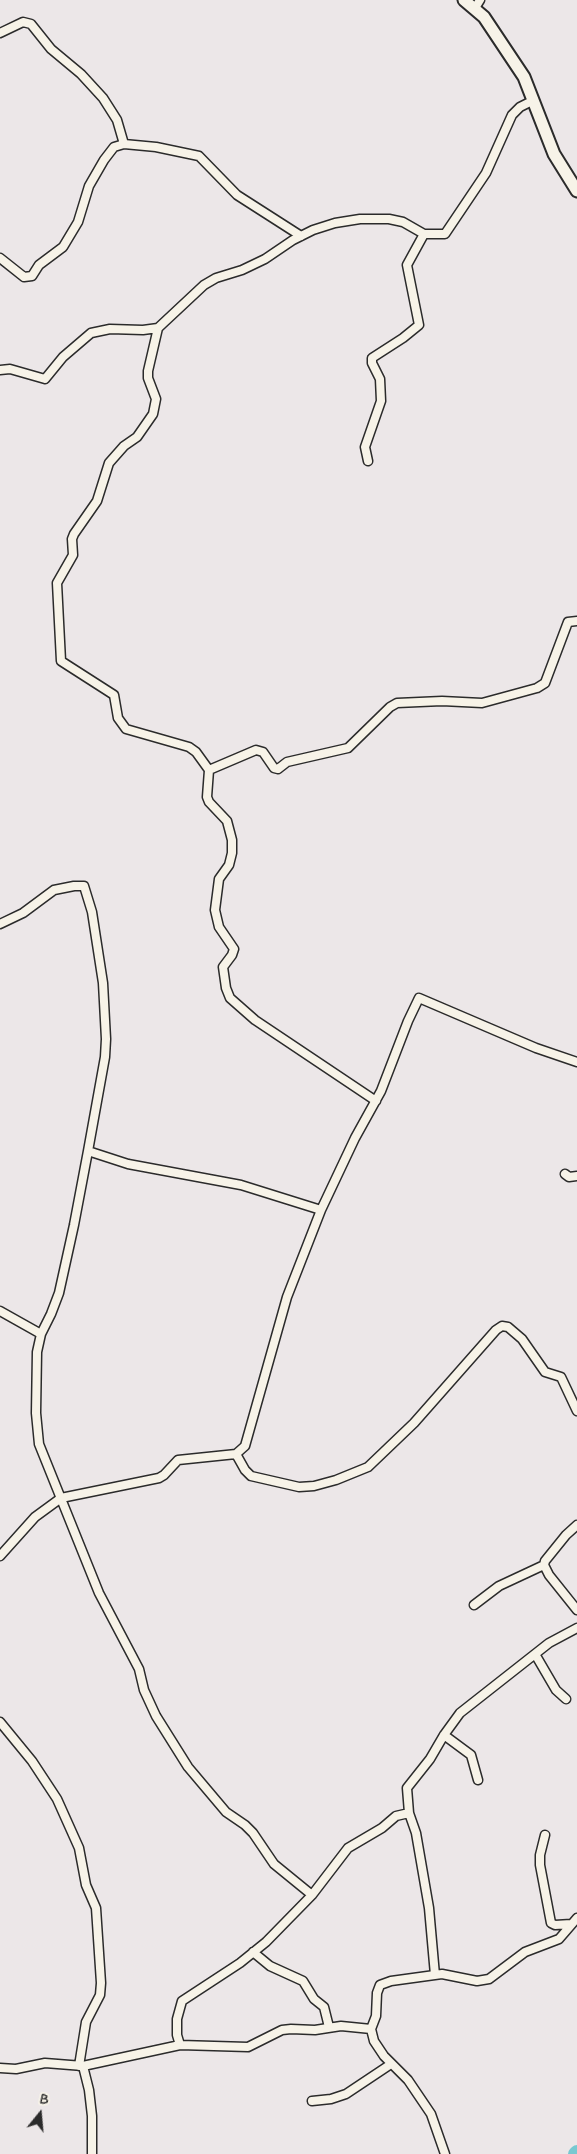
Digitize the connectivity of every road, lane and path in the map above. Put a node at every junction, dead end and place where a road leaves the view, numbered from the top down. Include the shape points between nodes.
1 (464, 0) edge
2 (477, 4) edge
3 (0, 33) edge
4 (534, 100) junction
5 (124, 144) junction
6 (577, 192) edge
7 (424, 234) junction
8 (301, 236) junction
9 (0, 258) edge
10 (158, 328) junction
11 (0, 370) edge
12 (368, 461) dead end
13 (577, 621) edge
14 (209, 770) junction
15 (0, 924) edge
16 (577, 1062) edge
17 (376, 1101) junction
18 (88, 1151) junction
19 (565, 1174) dead end
20 (577, 1176) edge
21 (321, 1210) junction
22 (0, 1311) edge
23 (41, 1334) junction
24 (577, 1411) edge
25 (236, 1454) junction
26 (61, 1498) junction
27 (577, 1525) edge
28 (0, 1556) edge
29 (544, 1565) junction
30 (474, 1605) dead end
31 (577, 1610) edge
32 (577, 1628) edge
33 (535, 1654) junction
34 (566, 1699) dead end
35 (0, 1722) edge
36 (444, 1735) junction
37 (478, 1780) dead end
38 (409, 1812) junction
39 (545, 1835) dead end
40 (312, 1894) junction
41 (574, 1921) edge
42 (254, 1952) junction
43 (435, 1975) junction
44 (330, 2027) junction
45 (371, 2029) junction
46 (180, 2044) junction
47 (391, 2064) junction
48 (81, 2066) junction
49 (0, 2068) edge
50 (312, 2101) dead end
51 (92, 2154) edge
52 (446, 2154) edge

1 - 2 street
2 - 4 street via 524,77
3 - 5 street via 23,22 34,26 51,49 103,98 118,120
4 - 6 street via 554,154
4 - 7 street via 512,115 483,178 445,234
5 - 8 street via 199,156 236,195
5 - 9 street via 110,150 90,183 78,222 63,247 39,266 32,276 24,277
7 - 8 street via 403,222 379,218 335,223
7 - 12 street via 407,265 418,325 372,358 380,379 381,401 365,447
8 - 10 street via 265,259 204,285
10 - 11 street via 95,331 63,357 45,379 10,369
10 - 14 street via 148,371 156,399 153,414 146,427 110,463 97,501 74,534 73,555 57,583 60,657 63,663 114,694 118,718 126,729 189,747
13 - 14 street via 568,622 545,683 537,688 482,703 397,703 348,748 288,762 278,769 263,752 256,750
14 - 17 street via 208,797 227,821 232,840 230,860 218,879 215,910 220,927 234,949 223,967 230,998 270,1031
15 - 18 street via 23,913 54,890 84,886 97,938 106,1039
16 - 17 street via 419,998
17 - 21 street
18 - 21 street via 128,1164 240,1185
18 - 23 street via 59,1293
19 - 20 street via 572,1178
21 - 25 street via 287,1298 248,1438
22 - 23 street
23 - 26 street via 36,1360 37,1428 43,1454
24 - 25 street via 561,1377 545,1372 522,1339 502,1326 414,1423 368,1467 336,1480 299,1487 251,1476
25 - 26 street via 178,1460 158,1478
26 - 28 street via 35,1517
26 - 40 street via 99,1593 139,1669 149,1703 180,1754 226,1812 253,1833 274,1864
27 - 29 street
29 - 30 street via 499,1586
29 - 31 street
32 - 33 street via 556,1637
33 - 34 street via 556,1690
33 - 36 street via 460,1713
35 - 48 street via 58,1799 78,1848 86,1885 96,1908 100,1995 86,2022
36 - 37 street via 471,1755
36 - 38 street via 430,1760 407,1788
38 - 40 street via 396,1816 348,1848
38 - 43 street via 416,1832 429,1908
39 - 41 street via 540,1864 552,1923
40 - 42 street
41 - 43 street via 559,1940 525,1952 489,1979 478,1981
42 - 44 street via 270,1966 303,1981 314,1999 324,2007
42 - 46 street via 182,2002 177,2019
43 - 45 street via 380,1985
44 - 45 street
44 - 46 street via 282,2030 248,2047
45 - 47 street via 374,2041
46 - 48 street
47 - 50 street via 346,2094 331,2100
47 - 52 street via 422,2098
48 - 49 street via 45,2063 16,2069
48 - 51 street via 89,2090

